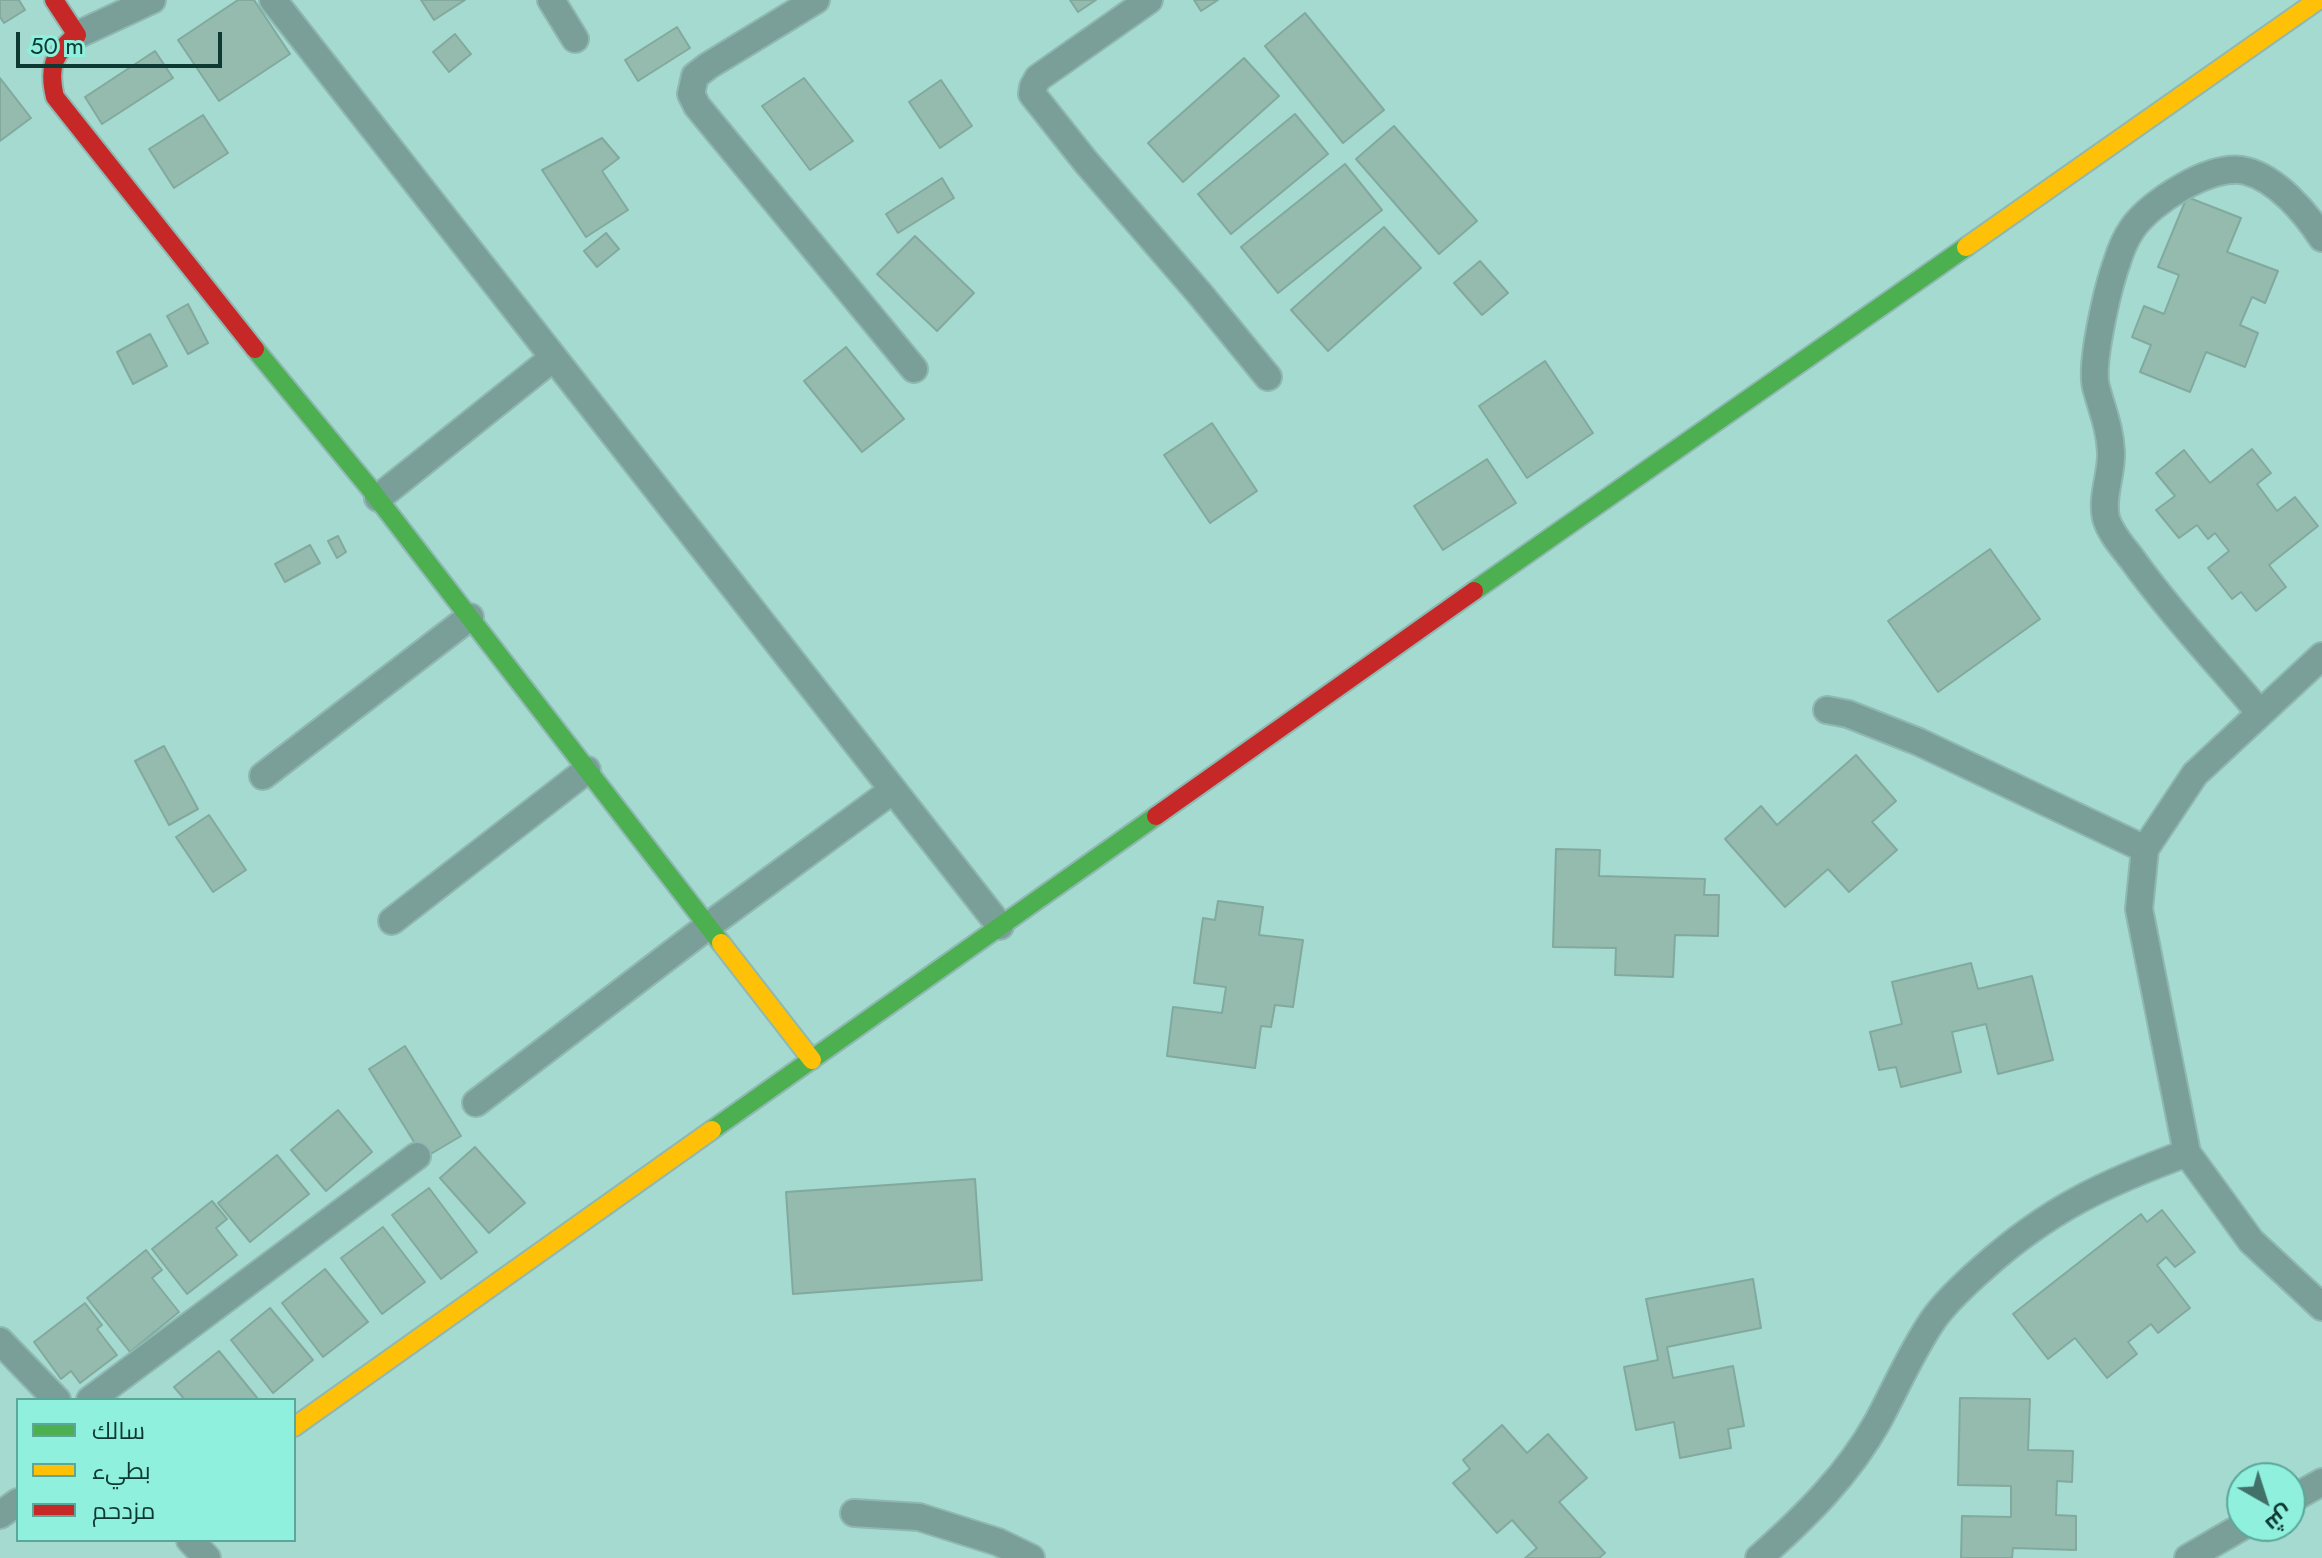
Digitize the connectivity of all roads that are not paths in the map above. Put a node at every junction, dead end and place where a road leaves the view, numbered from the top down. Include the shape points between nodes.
1 (54, 0) edge
2 (152, 0) edge
3 (273, 0) edge
4 (551, 0) edge
5 (816, 0) edge
6 (1149, 0) edge
7 (2318, 0) edge
8 (77, 35) junction
9 (575, 39) dead end
10 (2322, 238) edge
11 (553, 358) junction
12 (914, 369) dead end
13 (1268, 377) dead end
14 (378, 498) junction
15 (470, 617) junction
16 (2322, 656) edge
17 (1827, 710) dead end
18 (2260, 713) junction
19 (587, 770) junction
20 (263, 776) dead end
21 (893, 790) junction
22 (2145, 849) junction
23 (392, 921) dead end
24 (708, 926) junction
25 (1000, 926) junction
26 (812, 1060) junction
27 (476, 1103) dead end
28 (2187, 1153) junction
29 (417, 1156) dead end
30 (2322, 1307) edge
31 (0, 1341) edge
32 (55, 1398) edge
33 (93, 1398) edge
34 (296, 1426) edge
35 (854, 1513) dead end
36 (2226, 1536) edge
37 (192, 1542) edge
38 (207, 1558) edge
39 (1031, 1558) edge
40 (1759, 1558) edge
41 (2188, 1558) edge

1 - 8 street
2 - 8 street
3 - 11 street
4 - 9 street
5 - 12 street via 708,66 695,76 691,94
6 - 13 street via 1038,78 1032,94
7 - 25 street
8 - 14 street via 56,49 50,80 55,97
10 - 18 street via 2271,182 2227,169 2207,176 2153,207 2131,230 2116,263 2099,335 2096,385 2111,444 2106,518 2146,579
11 - 14 street
11 - 21 street
14 - 15 street
15 - 19 street
15 - 20 street
16 - 18 street
17 - 22 street via 1919,742
18 - 22 street via 2195,774
19 - 23 street
19 - 24 street
21 - 24 street
21 - 25 street
22 - 28 street via 2139,909
24 - 26 street
24 - 27 street
25 - 26 street
26 - 34 street
28 - 30 street via 2251,1241
28 - 40 street via 2072,1202 2019,1236 1970,1279 1934,1318 1838,1482
29 - 33 street
31 - 32 street
35 - 39 street via 919,1517
36 - 41 street
37 - 38 street

